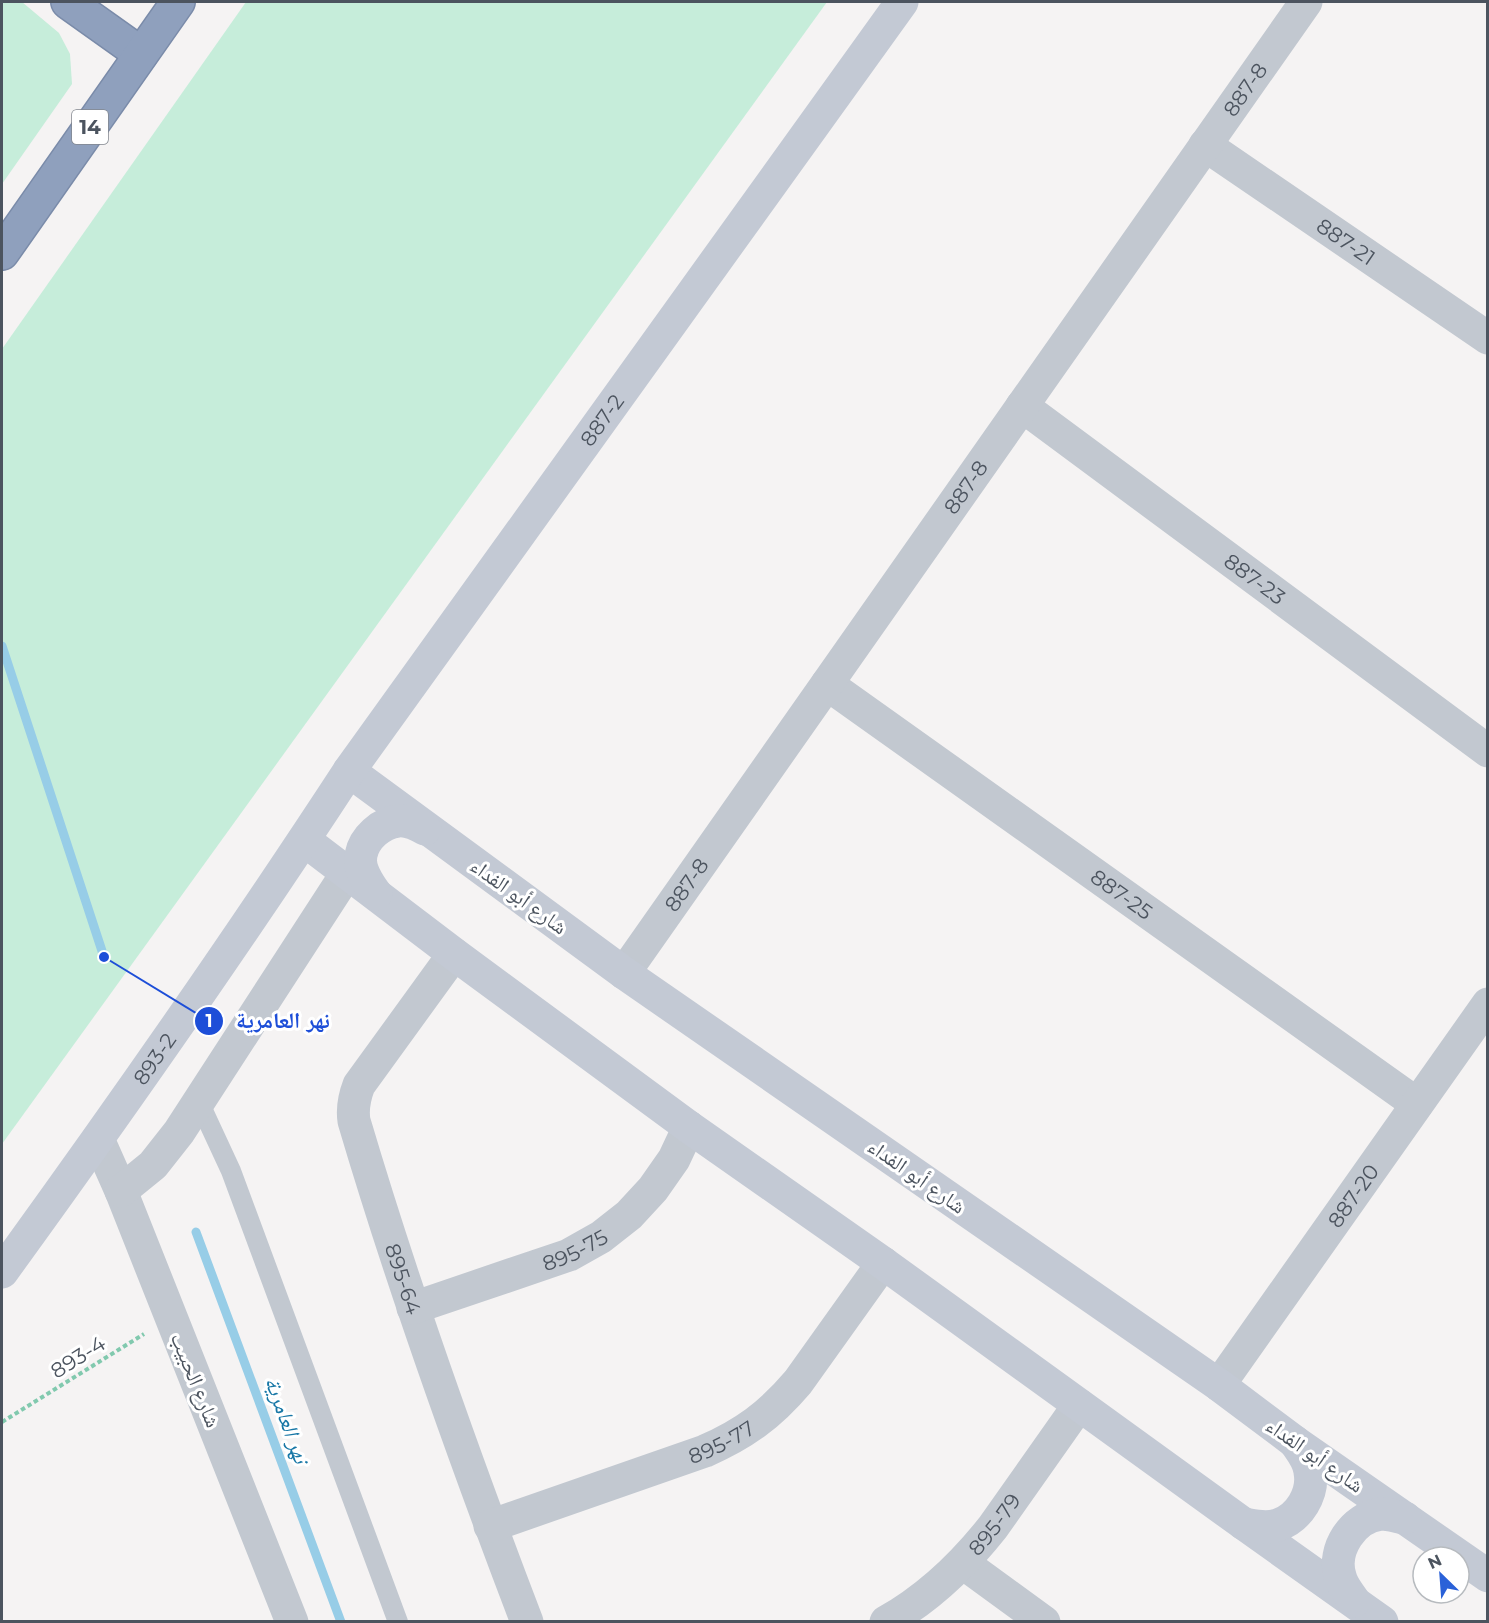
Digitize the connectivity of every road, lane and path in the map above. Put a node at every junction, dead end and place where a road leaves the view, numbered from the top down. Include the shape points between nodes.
1 (68, 2) edge
2 (178, 2) edge
3 (902, 2) edge
4 (1306, 2) edge
5 (141, 54) junction
6 (1205, 146) junction
7 (2, 253) edge
8 (1488, 338) edge
9 (1022, 406) junction
10 (827, 684) junction
11 (1488, 750) edge
12 (349, 771) junction
13 (429, 831) junction
14 (304, 840) junction
15 (347, 873) junction
16 (378, 896) junction
17 (454, 954) junction
18 (624, 973) junction
19 (1488, 1004) edge
20 (200, 1102) junction
21 (1417, 1104) junction
22 (689, 1127) junction
23 (98, 1139) junction
24 (121, 1191) junction
25 (883, 1263) junction
26 (2, 1272) edge
27 (413, 1308) junction
28 (171, 1317) junction
29 (1219, 1385) junction
30 (1079, 1405) junction
31 (2, 1422) edge
32 (1295, 1442) junction
33 (1405, 1518) junction
34 (1244, 1524) junction
35 (490, 1526) junction
36 (963, 1563) junction
37 (1486, 1570) edge
38 (1356, 1603) junction
39 (283, 1618) edge
40 (398, 1622) edge
41 (527, 1622) edge
42 (886, 1622) edge
43 (1044, 1622) edge
44 (1382, 1622) edge

1 - 5 highway
2 - 5 highway, 14
3 - 12 main road, 887-2
4 - 6 street, 887-8
5 - 7 highway, 14
6 - 8 street, 887-21
6 - 9 street, 887-8
9 - 10 street, 887-8
9 - 11 street, 887-23
10 - 18 street, 887-8
10 - 21 street, 887-25
12 - 13 main road, شارع أبو الفداء
12 - 14 main road, 887-2
13 - 16 main road via 411,822 398,821 376,830 367,841 361,855 363,872
13 - 18 main road, شارع أبو الفداء
14 - 15 main road
14 - 23 main road, 893-2
15 - 16 main road
15 - 20 street
16 - 17 main road
17 - 22 main road
17 - 27 street, 895-64 via 359,1085 352,1109
18 - 29 main road, شارع أبو الفداء
19 - 21 street, 887-20
20 - 24 street via 153,1165
20 - 40 lane via 231,1170
21 - 29 street, 887-20
22 - 25 main road
22 - 27 street, 895-75 via 654,1189 601,1238 569,1256
23 - 24 street, شارع الحبيب
23 - 26 main road, 893-2
24 - 28 street, شارع الحبيب
25 - 30 main road
25 - 35 street, 895-77 via 798,1382 747,1430 705,1451
27 - 35 street, 895-64
28 - 31 path, 893-4
28 - 39 street, شارع الحبيب
29 - 32 main road, شارع أبو الفداء
30 - 34 main road
30 - 36 street, 895-79
32 - 33 main road, شارع أبو الفداء
32 - 34 main road via 1310,1472 1304,1504 1278,1525
33 - 37 main road, شارع أبو الفداء
33 - 38 main road via 1382,1514 1365,1520 1350,1532 1337,1558 1342,1584
34 - 38 main road
35 - 41 street, 895-64
36 - 42 street, 895-79 via 919,1601
36 - 43 street
38 - 44 main road

